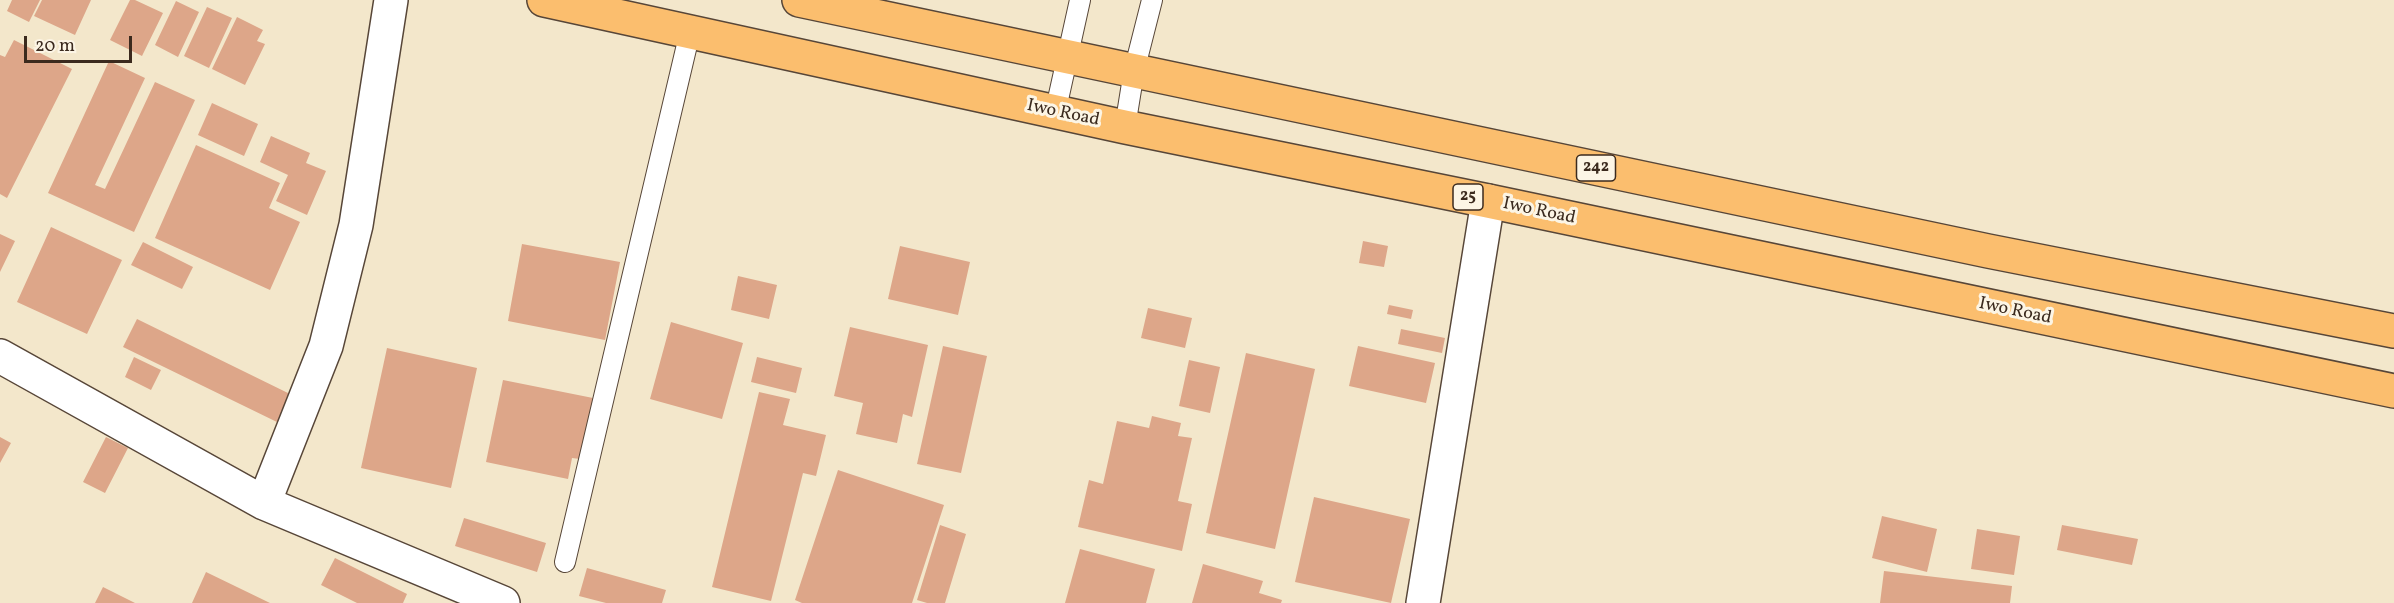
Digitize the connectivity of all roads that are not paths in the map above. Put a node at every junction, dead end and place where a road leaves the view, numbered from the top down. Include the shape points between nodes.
1 (391, 0) edge
2 (544, 0) edge
3 (799, 0) edge
4 (1080, 0) edge
5 (1152, 0) edge
6 (690, 32) junction
7 (1067, 58) junction
8 (1134, 71) junction
9 (1055, 112) junction
10 (1125, 128) junction
11 (1488, 201) junction
12 (2394, 331) edge
13 (0, 356) edge
14 (2394, 391) edge
15 (264, 503) junction
16 (565, 562) dead end
17 (503, 603) edge
18 (1423, 603) edge

1 - 15 street via 356,225 326,346
2 - 6 main road, Iwo Road / 25
3 - 7 main road, 242
4 - 7 lane
5 - 8 lane
6 - 9 main road, Iwo Road / 25
6 - 16 lane
7 - 8 main road, 242
7 - 9 lane
8 - 10 lane
8 - 12 main road, 242 via 1976,249
9 - 10 main road, Iwo Road / 25
10 - 11 main road, Iwo Road / 25
11 - 14 main road, Iwo Road / 25
11 - 18 street
13 - 15 street
15 - 17 street

